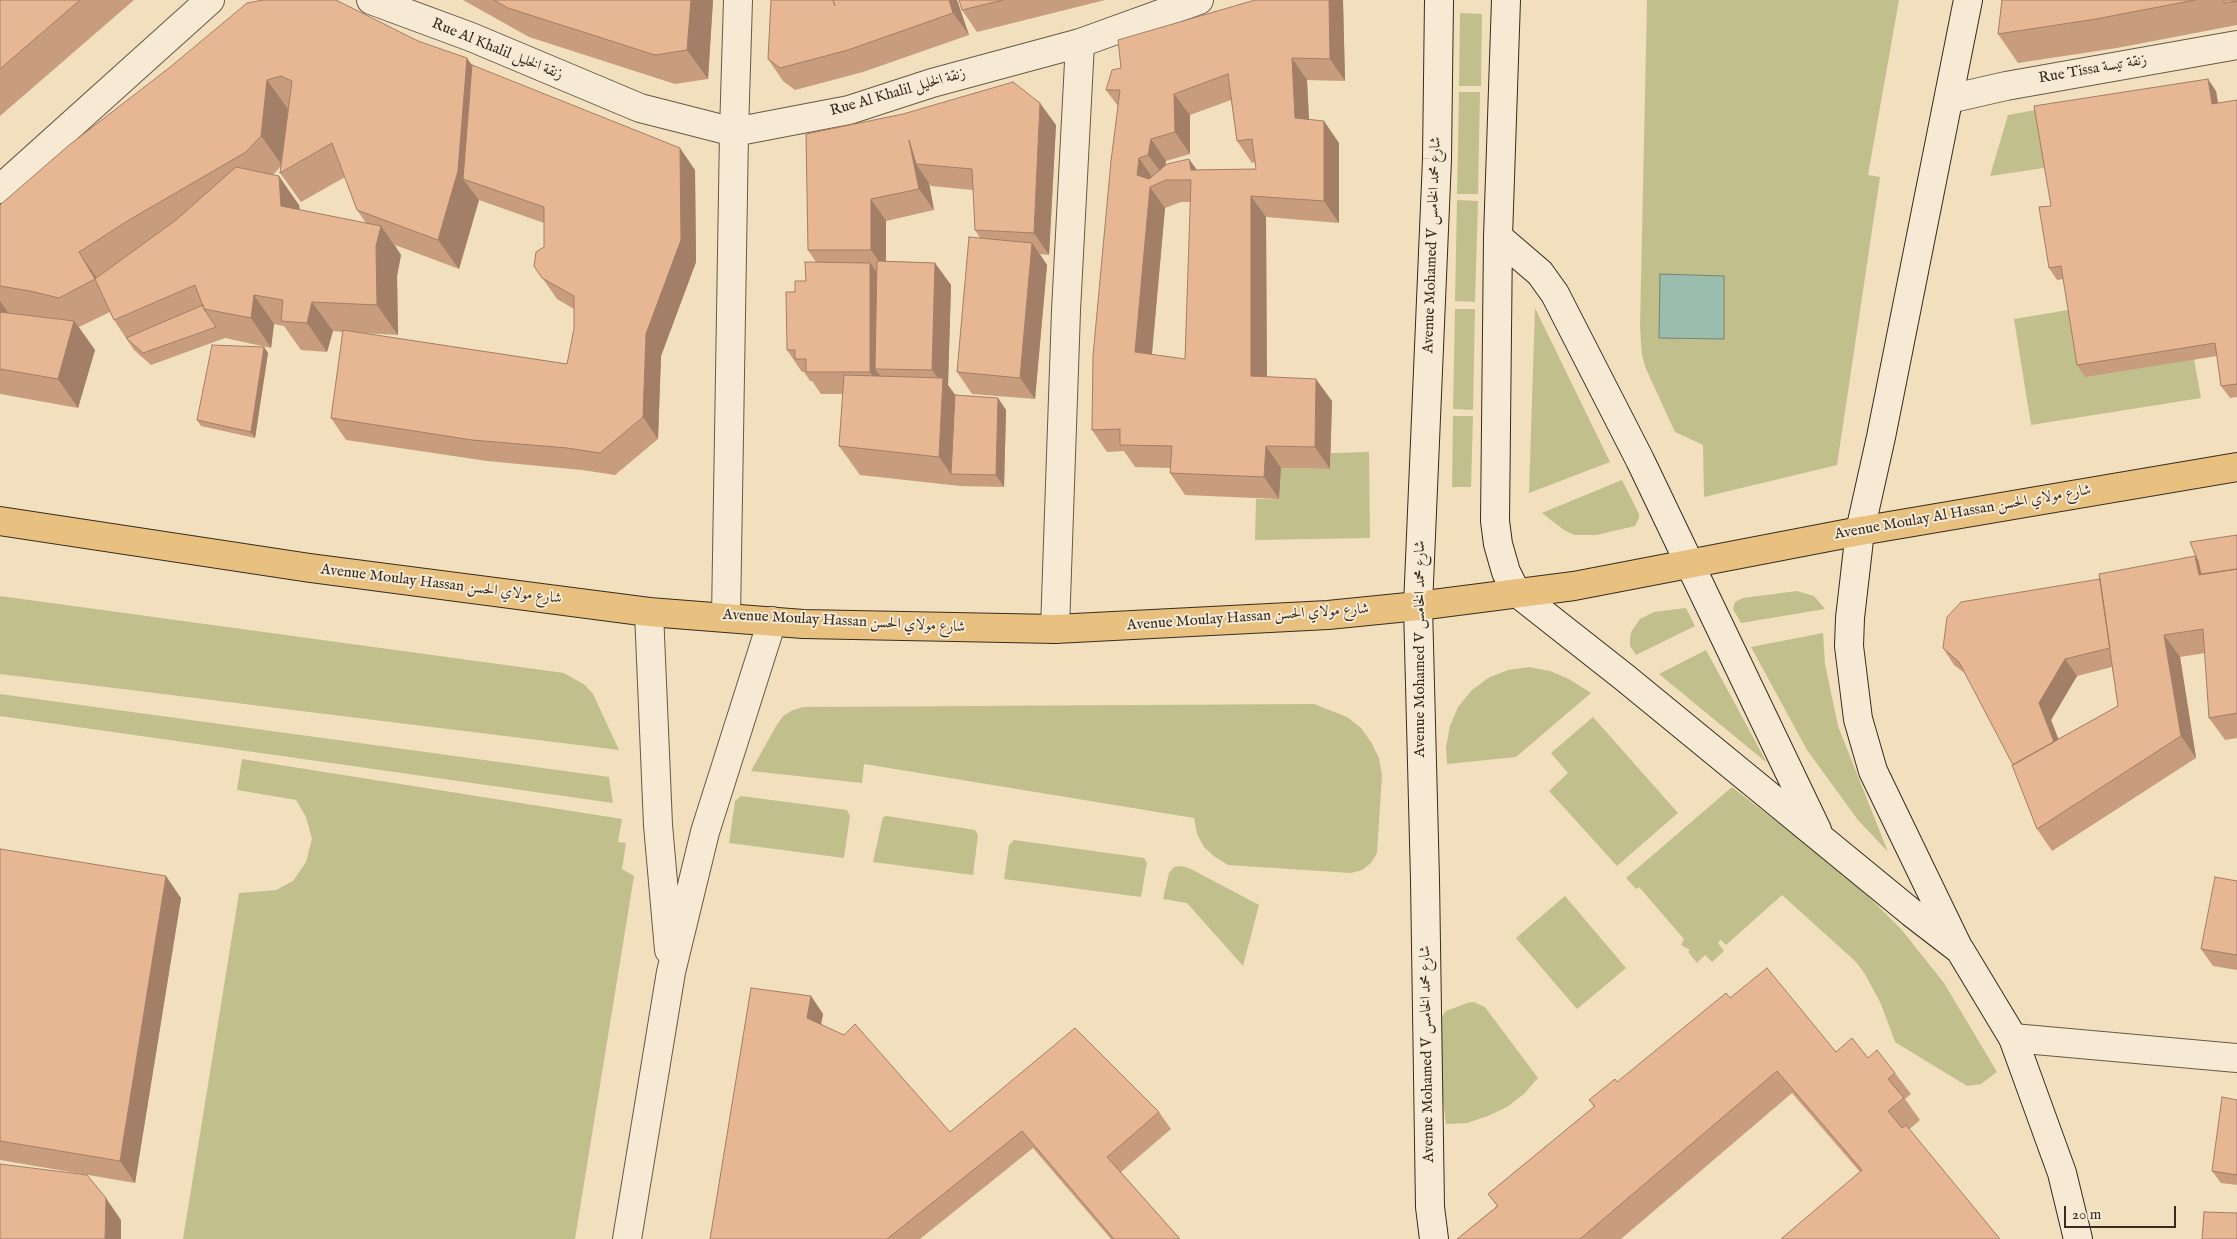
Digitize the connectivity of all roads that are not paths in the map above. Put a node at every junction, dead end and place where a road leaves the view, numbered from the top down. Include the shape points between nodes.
1 (210, 0) edge
2 (371, 0) edge
3 (738, 0) edge
4 (1200, 0) edge
5 (1439, 0) edge
6 (1506, 0) edge
7 (1968, 0) edge
8 (1080, 43) junction
9 (2237, 45) edge
10 (1949, 99) junction
11 (734, 132) junction
12 (0, 189) edge
13 (1498, 237) junction
14 (2237, 466) edge
15 (0, 521) edge
16 (1860, 531) junction
17 (1690, 564) junction
18 (1516, 592) junction
19 (1418, 606) junction
20 (649, 612) junction
21 (726, 617) junction
22 (772, 621) junction
23 (1055, 629) junction
24 (1820, 836) junction
25 (1960, 950) junction
26 (671, 972) junction
27 (2013, 1038) junction
28 (2237, 1058) edge
29 (627, 1239) edge
30 (1434, 1239) edge
31 (2078, 1239) edge

1 - 12 main road
2 - 11 main road, Rue Al Khalil زنقة الخليل via 471,37 640,108
3 - 11 main road
4 - 8 main road, Rue Al Khalil زنقة الخليل
5 - 19 main road, Avenue Mohamed V شارع محمد الخامس via 1437,159
6 - 13 main road
7 - 10 main road
8 - 11 main road, Rue Al Khalil زنقة الخليل via 932,83 849,110
8 - 23 main road via 1066,311
9 - 10 main road, Rue Tissa زنقة تيسة
10 - 16 main road
11 - 21 main road
13 - 17 main road via 1540,273 1555,294
13 - 18 main road via 1495,521 1504,563
14 - 16 main road, Avenue Moulay Al Hassan شارع مولاي الحسن
15 - 20 main road, Avenue Moulay Hassan شارع مولاي الحسن via 320,570
16 - 17 main road, Avenue Moulay Al Hassan شارع مولاي الحسن
16 - 25 main road via 1849,646 1858,719 1873,771
17 - 18 main road, Avenue Moulay Hassan شارع مولاي الحسن via 1574,586
17 - 24 main road
18 - 19 main road, Avenue Moulay Hassan شارع مولاي الحسن
18 - 24 main road
19 - 23 main road, Avenue Moulay Hassan شارع مولاي الحسن via 1328,615
19 - 30 main road, Avenue Mohamed V شارع محمد الخامس via 1430,1207
20 - 21 main road, Avenue Moulay Hassan شارع مولاي الحسن
20 - 26 main road via 658,825
21 - 22 main road, Avenue Moulay Hassan شارع مولاي الحسن
22 - 23 main road, Avenue Moulay Hassan شارع مولاي الحسن
22 - 26 main road via 705,832
24 - 25 main road
25 - 27 main road
26 - 29 main road
27 - 28 main road
27 - 31 main road via 2062,1174

